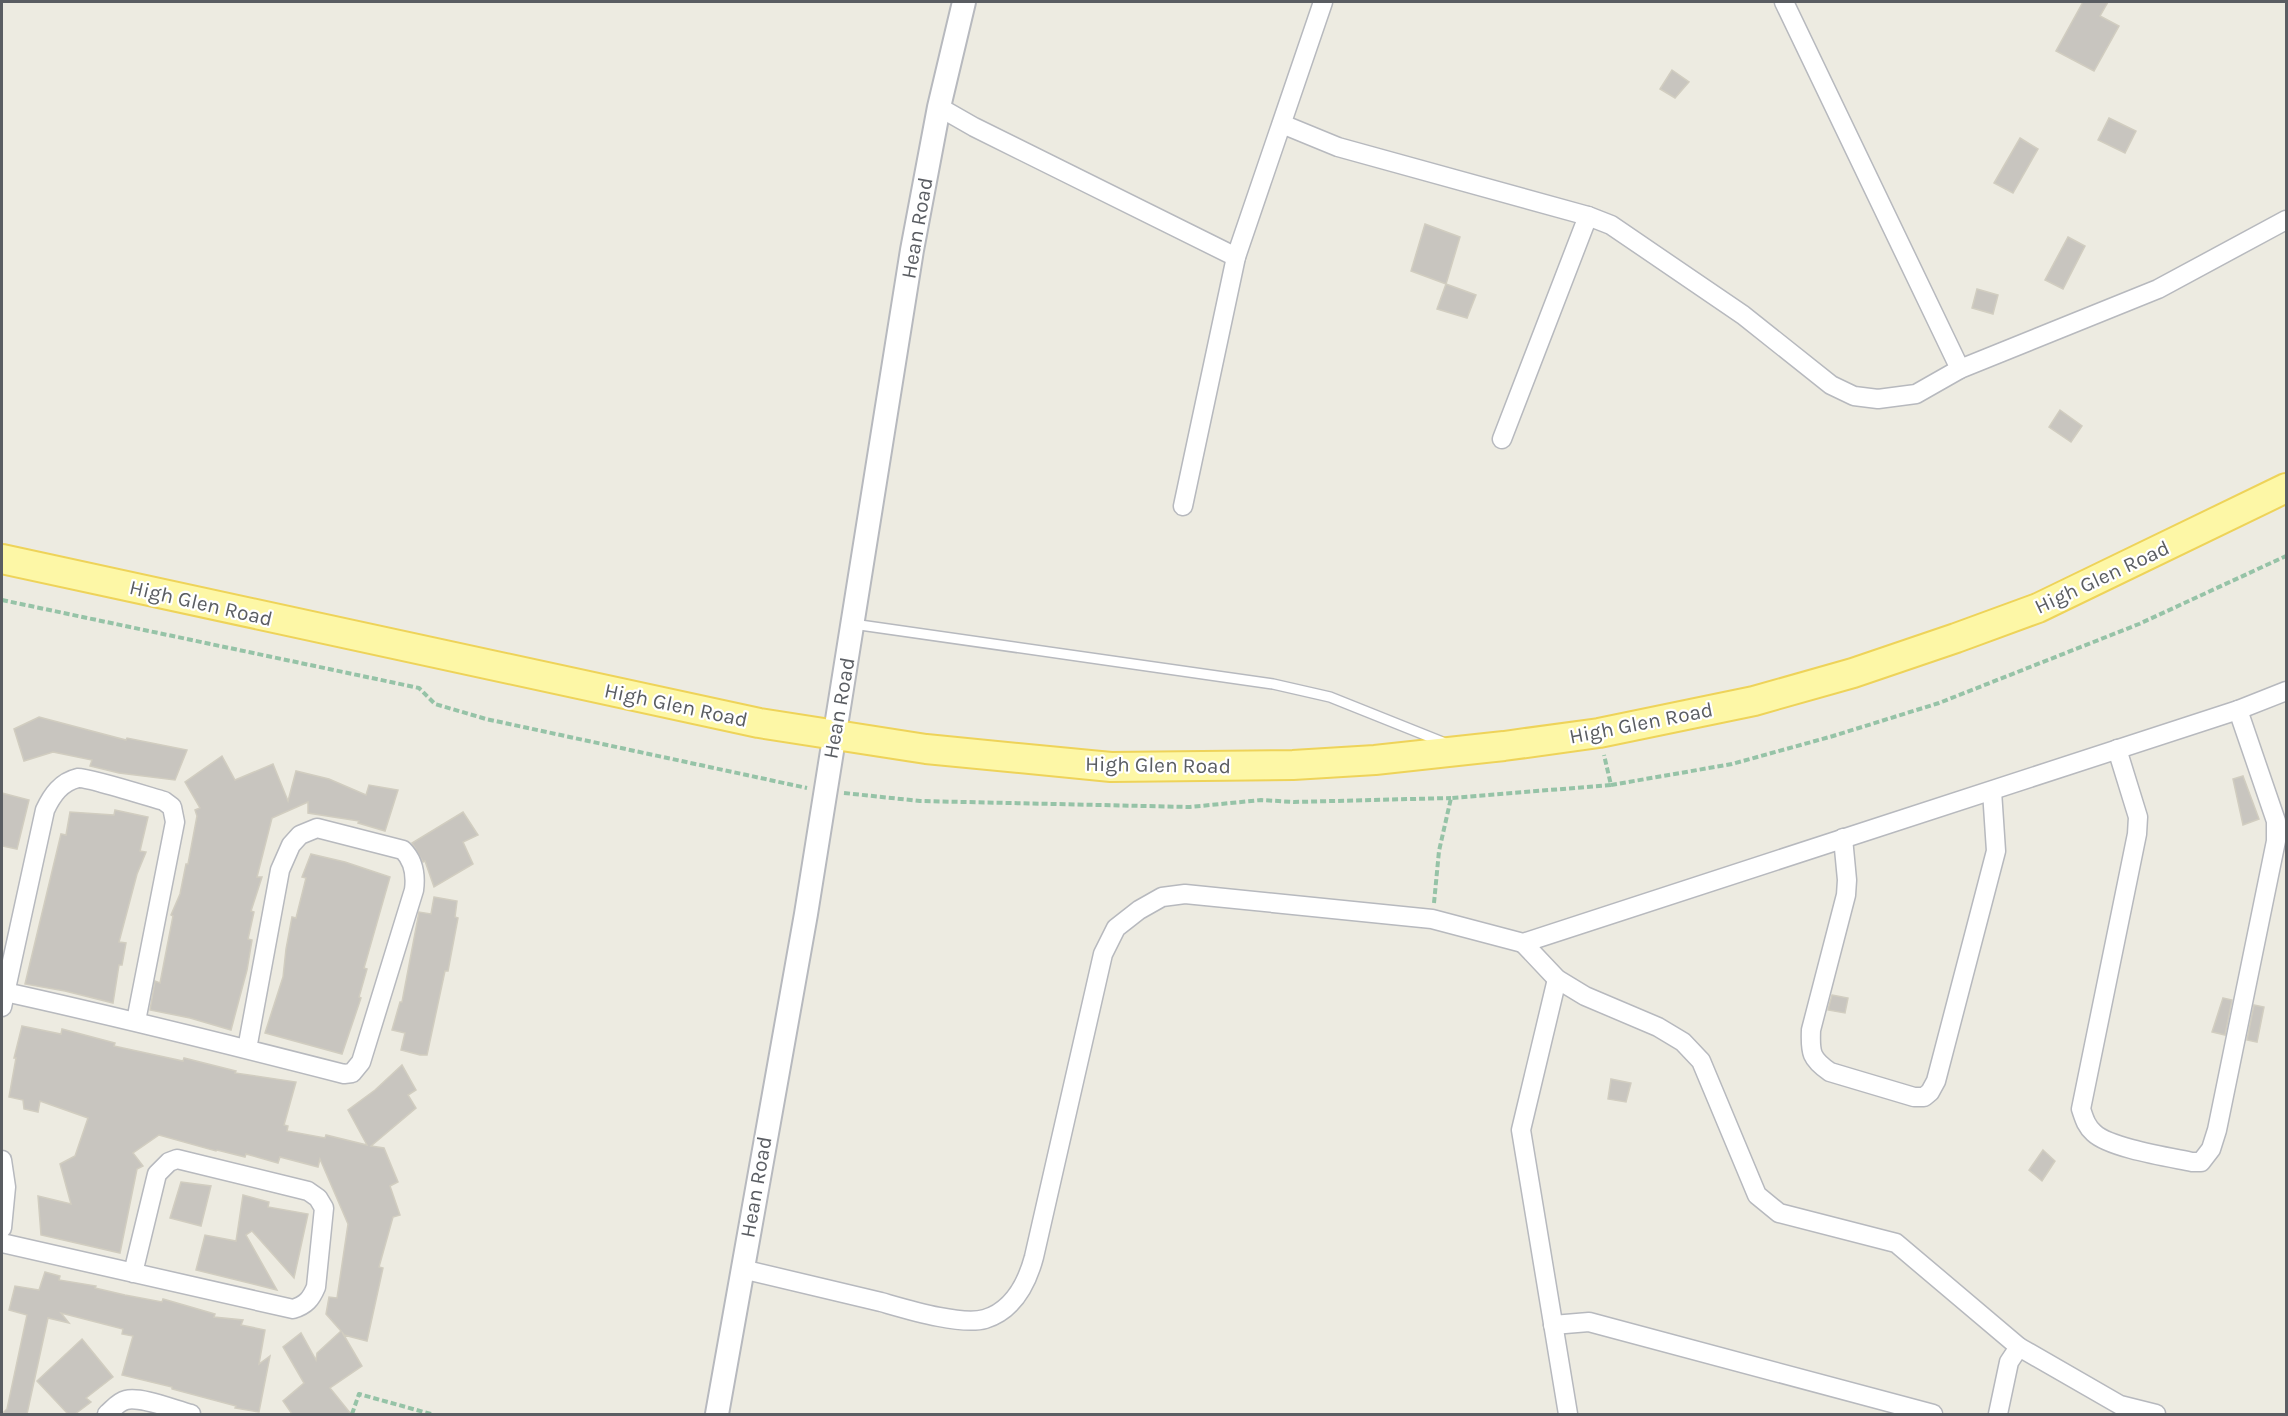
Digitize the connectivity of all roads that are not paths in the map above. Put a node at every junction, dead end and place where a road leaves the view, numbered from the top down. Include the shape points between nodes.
1 (964, 2) edge
2 (1323, 2) edge
3 (1784, 2) edge
4 (939, 107) junction
5 (1282, 124) junction
6 (1588, 216) junction
7 (2286, 220) edge
8 (1236, 257) junction
9 (1960, 369) junction
10 (1502, 439) dead end
11 (2286, 488) edge
12 (1183, 506) dead end
13 (2, 559) edge
14 (853, 624) junction
15 (2286, 691) edge
16 (2238, 710) junction
17 (834, 735) junction
18 (2117, 749) junction
19 (1464, 751) junction
20 (1992, 791) junction
21 (1844, 838) junction
22 (1523, 943) junction
23 (1557, 979) junction
24 (3, 1000) edge
25 (135, 1021) junction
26 (247, 1049) junction
27 (2, 1160) edge
28 (2, 1228) edge
29 (2, 1244) edge
30 (742, 1269) junction
31 (133, 1273) junction
32 (1553, 1325) junction
33 (2019, 1347) junction
34 (107, 1414) edge
35 (191, 1414) edge
36 (717, 1414) edge
37 (1568, 1414) edge
38 (1933, 1414) edge
39 (1998, 1414) edge
40 (2156, 1414) edge

1 - 4 street, Hean Road
2 - 5 street
3 - 9 street
4 - 8 street
4 - 14 street, Hean Road via 912,250
5 - 6 street via 1338,147
5 - 8 street
6 - 9 street via 1611,225 1743,315 1831,385 1854,396 1878,399 1916,394
6 - 10 street
7 - 9 street via 2158,289
8 - 12 street
11 - 19 main road, High Glen Road via 2038,608 1853,673 1754,701 1599,733
13 - 17 main road, High Glen Road via 736,718
14 - 17 street, Hean Road
14 - 19 lane via 1273,684 1330,697
15 - 16 street
16 - 18 street
16 - 18 street via 2276,820 2276,842 2217,1130 2211,1149 2201,1162 2112,1143 2095,1134 2081,1109 2137,834 2138,817
17 - 19 main road, High Glen Road via 926,749 1111,767 1293,765
17 - 30 street, Hean Road
18 - 20 street
20 - 21 street
20 - 21 street via 1996,851 1936,1081 1924,1097 1830,1072 1810,1052 1811,1030 1845,895
21 - 22 street
22 - 23 street
22 - 30 street via 1432,919 1185,894 1162,897 1116,928 1103,954 1030,1272 1014,1300 985,1318 969,1321
23 - 32 street via 1521,1131
23 - 33 street via 1683,1042 1701,1061 1757,1195 1779,1213 1896,1244
24 - 25 street
24 - 25 street via 45,810 52,795 64,784 80,778 164,801 172,807 175,822
25 - 26 street
26 - 26 street via 344,1074 357,1069 414,890 416,879 410,856 404,850 317,828 300,835 291,846 280,870
27 - 28 street via 6,1187
29 - 31 street
30 - 36 street, Hean Road
31 - 31 street via 293,1309 302,1306 311,1299 316,1287 324,1208 308,1191 177,1159 157,1174
32 - 37 street
32 - 38 street via 1589,1323
33 - 39 street via 2009,1362
33 - 40 street via 2120,1405
34 - 35 street via 127,1400

